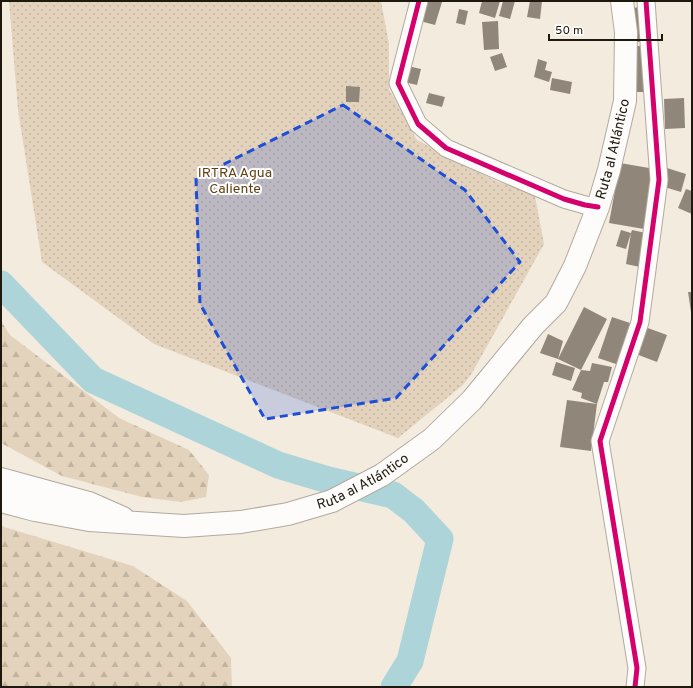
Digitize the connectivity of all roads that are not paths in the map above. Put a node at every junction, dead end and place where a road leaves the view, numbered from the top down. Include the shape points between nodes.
1 (419, 1) edge
2 (607, 1) edge
3 (622, 1) edge
4 (646, 1) edge
5 (591, 206) junction
6 (1, 479) edge
7 (1, 501) edge
8 (139, 524) junction
9 (635, 687) edge

1 - 5 street via 398,83 418,124 446,148 564,199
2 - 5 highway, Ruta al Atlántico via 611,93
3 - 5 highway, Ruta al Atlántico via 626,32 625,100 609,170
4 - 9 street via 659,180 640,322 600,441 637,668
5 - 8 highway, Ruta al Atlántico via 575,266 556,303 533,326 472,400 432,439 382,475 332,501 288,514 241,522 184,526
6 - 8 highway, Ruta al Atlántico via 89,503
7 - 8 highway, Ruta al Atlántico via 89,520

